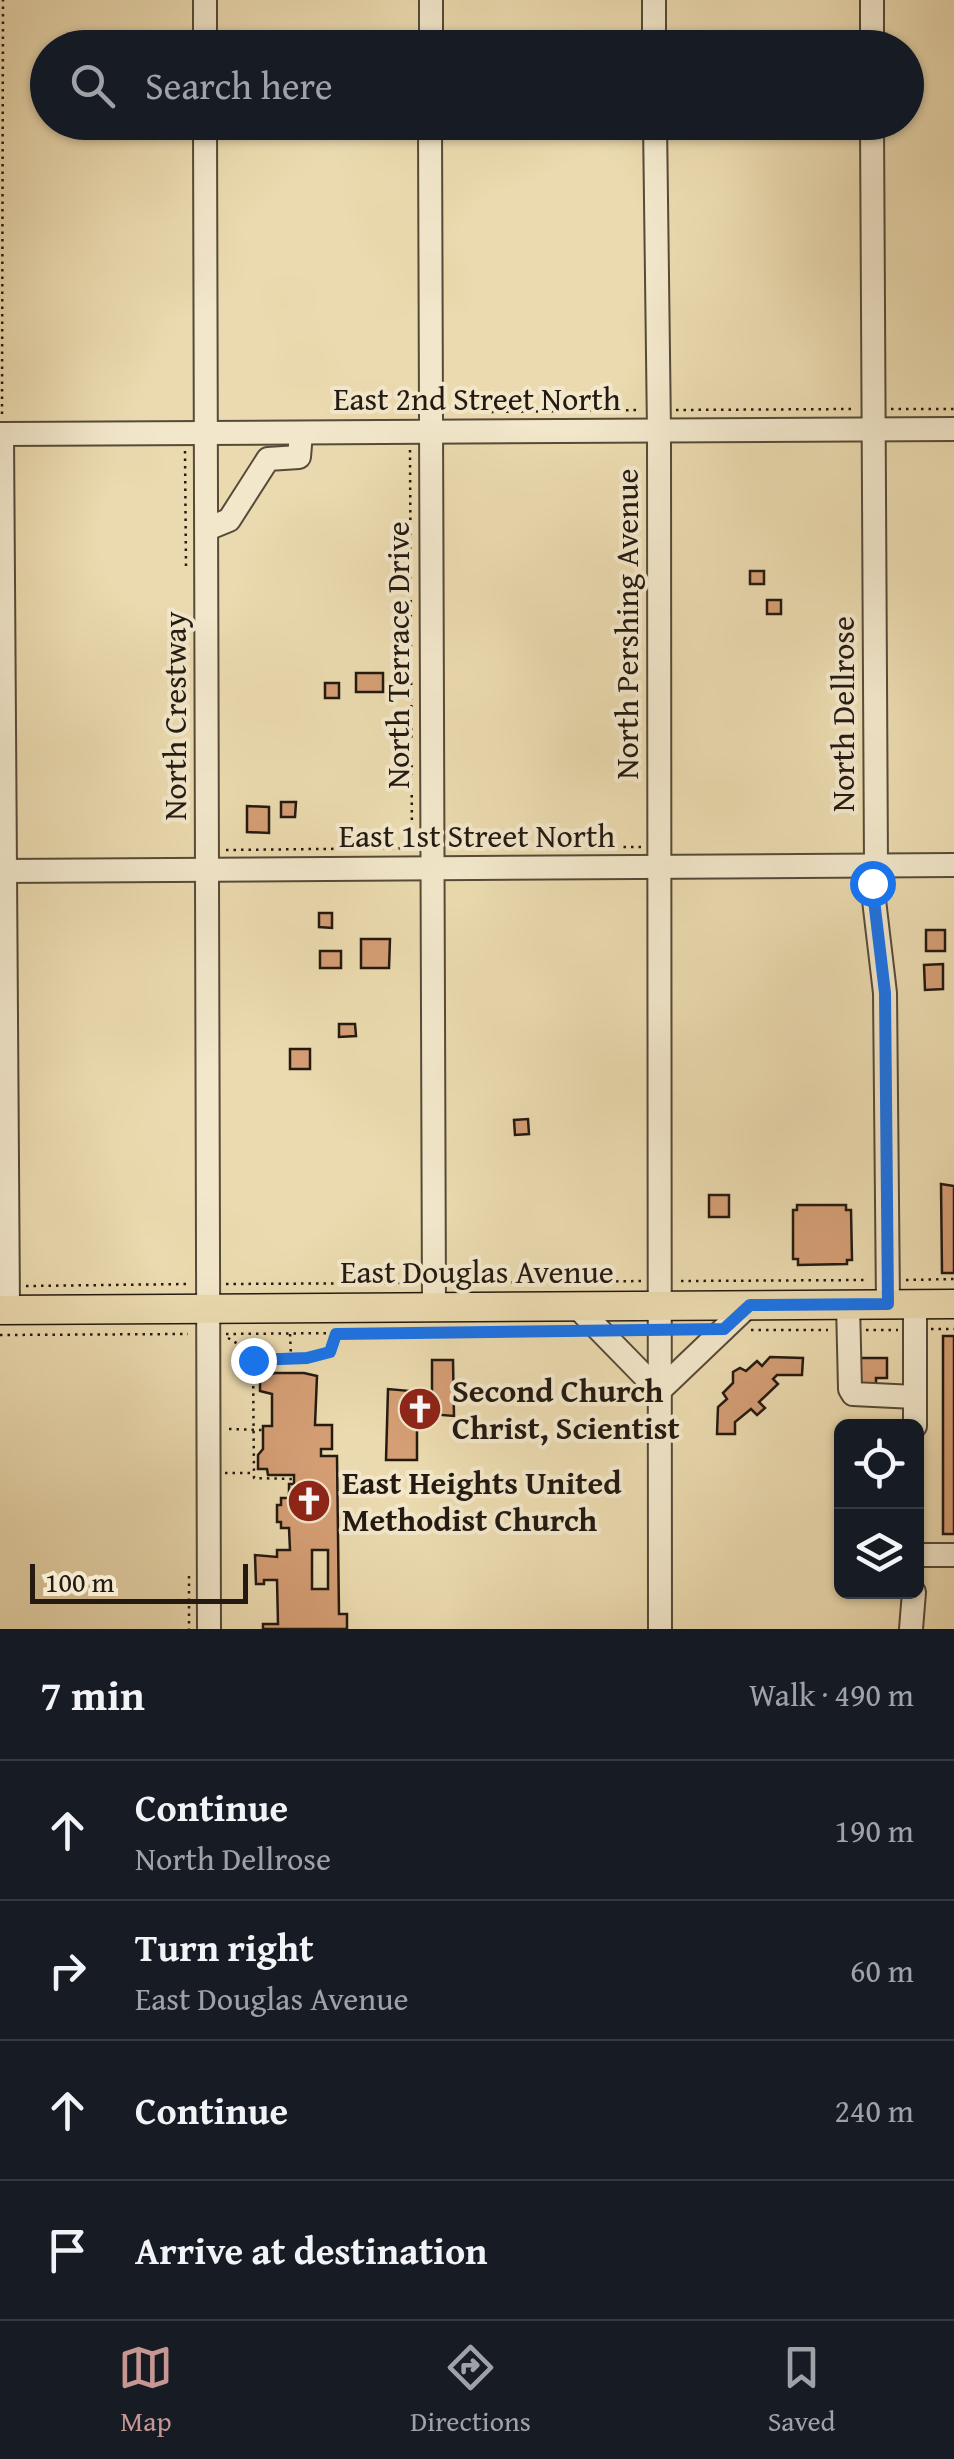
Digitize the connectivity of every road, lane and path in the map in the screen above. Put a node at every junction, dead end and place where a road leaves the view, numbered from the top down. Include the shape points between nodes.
1 (4, 0) edge
2 (205, 0) edge
3 (431, 0) edge
4 (654, 0) edge
5 (872, 0) edge
6 (205, 30) edge
7 (431, 30) edge
8 (654, 30) edge
9 (872, 30) edge
10 (205, 140) edge
11 (429, 140) edge
12 (655, 140) edge
13 (872, 140) edge
14 (874, 429) junction
15 (954, 429) edge
16 (659, 431) junction
17 (420, 432) junction
18 (206, 433) junction
19 (301, 433) junction
20 (3, 435) edge
21 (206, 529) junction
22 (660, 857) junction
23 (421, 858) junction
24 (209, 860) junction
25 (876, 866) junction
26 (954, 866) edge
27 (2, 871) edge
28 (954, 1279) edge
29 (434, 1295) junction
30 (901, 1304) junction
31 (954, 1304) edge
32 (750, 1305) junction
33 (576, 1306) junction
34 (661, 1306) junction
35 (208, 1309) junction
36 (4, 1310) edge
37 (849, 1317) junction
38 (724, 1329) junction
39 (954, 1329) edge
40 (600, 1330) junction
41 (692, 1330) dead end
42 (290, 1334) junction
43 (336, 1334) junction
44 (291, 1358) junction
45 (253, 1360) junction
46 (659, 1392) junction
47 (915, 1397) junction
48 (915, 1419) edge
49 (223, 1429) dead end
50 (253, 1429) junction
51 (263, 1430) dead end
52 (223, 1472) dead end
53 (254, 1472) junction
54 (294, 1479) dead end
55 (924, 1555) edge
56 (954, 1555) edge
57 (913, 1599) edge
58 (209, 1629) edge
59 (660, 1629) edge
60 (911, 1629) edge

1 - 20 path
2 - 6 street
3 - 7 street
4 - 8 street
5 - 9 street
10 - 18 street, North Crestway
11 - 17 street, North Terrace Drive
12 - 16 street, North Pershing Avenue
13 - 14 street, North Dellrose
14 - 15 street, East 2nd Street North
14 - 16 street, East 2nd Street North
14 - 25 street, North Dellrose
16 - 17 street, East 2nd Street North
16 - 22 street, North Pershing Avenue
17 - 19 street, East 2nd Street North
17 - 23 street, North Terrace Drive
17 - 23 path
18 - 19 street, East 2nd Street North
18 - 20 street, East 2nd Street North
18 - 21 street, North Crestway
19 - 21 street via 299,457 268,460 230,520
20 - 27 street
21 - 24 street, North Crestway
22 - 23 street, East 1st Street North
22 - 23 path
22 - 25 street, East 1st Street North
22 - 34 street, North Pershing Avenue
23 - 24 street, East 1st Street North
23 - 24 path
23 - 29 street, North Terrace Drive
24 - 27 street, East 1st Street North
24 - 35 street, North Crestway
25 - 26 street, East 1st Street North
25 - 30 street, North Dellrose
27 - 36 street
28 - 30 path
29 - 33 main road, East Douglas Avenue
29 - 34 path
29 - 35 main road, East Douglas Avenue
29 - 35 path
30 - 31 main road, East Douglas Avenue
30 - 34 path
30 - 37 main road, East Douglas Avenue
30 - 37 path
30 - 39 path
30 - 47 street, North Dellrose
32 - 34 main road, East Douglas Avenue
32 - 37 main road, East Douglas Avenue
32 - 38 street
33 - 34 main road, East Douglas Avenue
33 - 40 street
34 - 41 path
34 - 46 street, North Pershing Avenue
35 - 36 main road, East Douglas Avenue
35 - 36 path
35 - 36 path
35 - 58 street, North Crestway
37 - 38 path
37 - 47 street via 853,1394
38 - 46 street
40 - 43 path
40 - 46 street
42 - 43 path
42 - 44 path
42 - 45 path via 222,1334
43 - 44 path via 330,1352
44 - 45 path
45 - 50 path
46 - 59 street, North Pershing Avenue
47 - 48 street, North Dellrose
49 - 50 path
50 - 51 path
50 - 53 path
52 - 53 path
53 - 54 path via 254,1478
55 - 56 street
57 - 60 street

